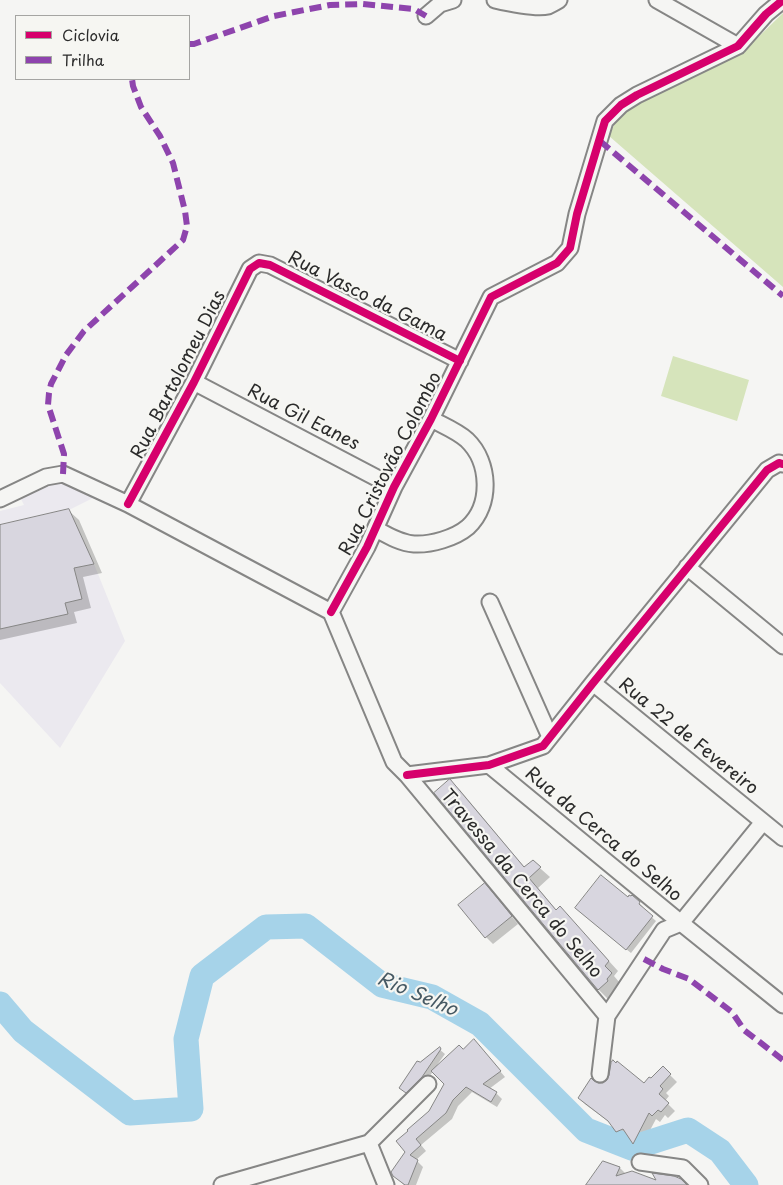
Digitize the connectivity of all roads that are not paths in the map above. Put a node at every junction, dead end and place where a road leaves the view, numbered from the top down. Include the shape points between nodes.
1 (453, 0) edge
2 (496, 0) edge
3 (559, 0) edge
4 (657, 0) edge
5 (783, 0) edge
6 (426, 16) dead end
7 (738, 46) junction
8 (259, 262) joint
9 (460, 361) junction
10 (194, 382) junction
11 (431, 420) junction
12 (781, 463) edge
13 (394, 486) junction
14 (0, 499) edge
15 (128, 504) junction
16 (376, 529) junction
17 (687, 568) junction
18 (490, 602) dead end
19 (330, 612) junction
20 (783, 646) edge
21 (593, 683) junction
22 (550, 738) junction
23 (489, 765) junction
24 (407, 775) junction
25 (763, 822) junction
26 (783, 838) edge
27 (680, 923) junction
28 (783, 1005) edge
29 (606, 1016) junction
30 (600, 1074) dead end
31 (428, 1084) dead end
32 (369, 1143) junction
33 (640, 1162) dead end
34 (222, 1185) edge
35 (386, 1185) edge
36 (700, 1185) edge

1 - 6 street via 440,4
2 - 3 street via 542,6
4 - 7 street
5 - 7 street, Rua Cristovão Colombo
7 - 9 street, Rua Cristovão Colombo via 621,104 605,121 570,248 557,263 491,296
8 - 9 street, Rua Vasco da Gama
8 - 10 street, Rua Bartolomeu Dias via 250,269
9 - 11 street, Rua Cristovão Colombo
10 - 13 street, Rua Gil Eanes
10 - 15 street, Rua Bartolomeu Dias
11 - 13 street, Rua Cristovão Colombo
11 - 16 street via 458,433 477,452 485,476 478,514 459,533 437,542 404,542
12 - 17 street via 767,470
13 - 16 street, Rua Cristovão Colombo
14 - 15 street via 46,477 63,474
15 - 19 street
16 - 19 street, Rua Cristovão Colombo
17 - 20 street
17 - 21 street
18 - 22 street
19 - 24 street via 394,762
21 - 22 street
21 - 25 street, Rua 22 de Fevereiro
22 - 23 street via 543,746
23 - 24 street
23 - 27 street, Rua da Cerca do Selho
24 - 29 street, Travessa da Cerca do Selho
25 - 26 street, Rua 22 de Fevereiro
25 - 27 street
27 - 28 street, Rua da Cerca do Selho
27 - 29 street via 664,930
29 - 30 street
31 - 32 street
32 - 34 street
32 - 35 street
33 - 36 street via 683,1168

